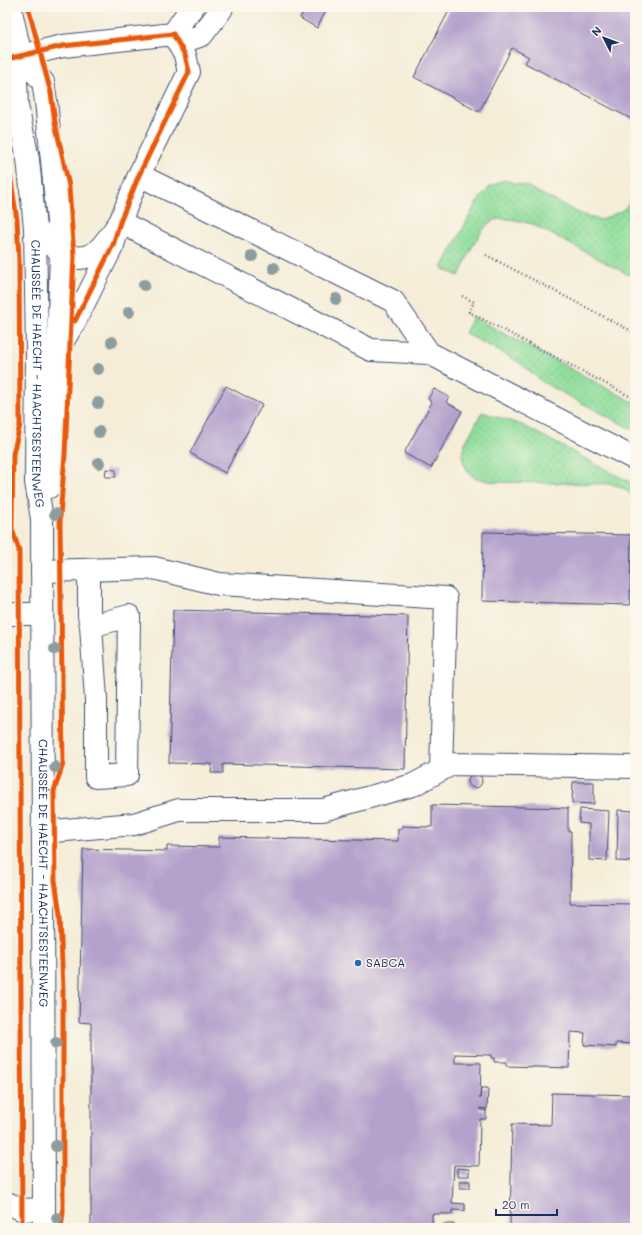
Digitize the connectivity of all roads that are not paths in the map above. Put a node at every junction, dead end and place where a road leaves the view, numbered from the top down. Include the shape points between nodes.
1 (10, 7) edge
2 (193, 7) edge
3 (222, 7) edge
4 (173, 34) junction
5 (21, 56) junction
6 (139, 175) junction
7 (120, 222) junction
8 (35, 228) junction
9 (61, 252) junction
10 (58, 349) junction
11 (429, 353) junction
12 (635, 460) edge
13 (42, 519) junction
14 (89, 570) junction
15 (42, 572) junction
16 (7, 614) edge
17 (42, 614) junction
18 (91, 626) junction
19 (635, 767) edge
20 (440, 770) junction
21 (43, 832) junction
22 (7, 1203) edge
23 (44, 1219) edge

1 - 5 main road, CHAUSSÉE DE HAECHT - HAACHTSESTEENWEG
2 - 4 main road
3 - 4 main road via 202,35 191,39
4 - 5 main road via 63,46
4 - 6 main road via 185,55 189,72
5 - 8 main road, CHAUSSÉE DE HAECHT - HAACHTSESTEENWEG via 16,81 17,106 28,159
5 - 9 main road, CHAUSSÉE DE HAECHT - HAACHTSESTEENWEG via 43,82
6 - 7 main road
6 - 11 main road via 393,301
7 - 9 main road, CHAUSSÉE DE HAECHT - HAACHTSESTEENWEG via 97,251 86,257 78,258
7 - 10 main road via 114,245
7 - 11 main road via 371,350
8 - 9 main road, CHAUSSÉE DE HAECHT - HAACHTSESTEENWEG via 47,242
8 - 13 main road, CHAUSSÉE DE HAECHT - HAACHTSESTEENWEG via 36,482
9 - 10 main road, CHAUSSÉE DE HAECHT - HAACHTSESTEENWEG
10 - 13 main road, CHAUSSÉE DE HAECHT - HAACHTSESTEENWEG via 52,455
11 - 12 main road
13 - 15 main road, CHAUSSÉE DE HAECHT - HAACHTSESTEENWEG
14 - 15 main road
14 - 18 main road
14 - 20 main road via 154,568 219,584 446,598
15 - 17 main road, CHAUSSÉE DE HAECHT - HAACHTSESTEENWEG
16 - 17 main road
17 - 21 main road, CHAUSSÉE DE HAECHT - HAACHTSESTEENWEG
18 - 18 main road via 96,698 96,777 126,775 129,616
19 - 20 main road via 452,764
20 - 21 main road via 413,785 323,810 179,810 134,824
21 - 23 main road, CHAUSSÉE DE HAECHT - HAACHTSESTEENWEG
22 - 23 main road

